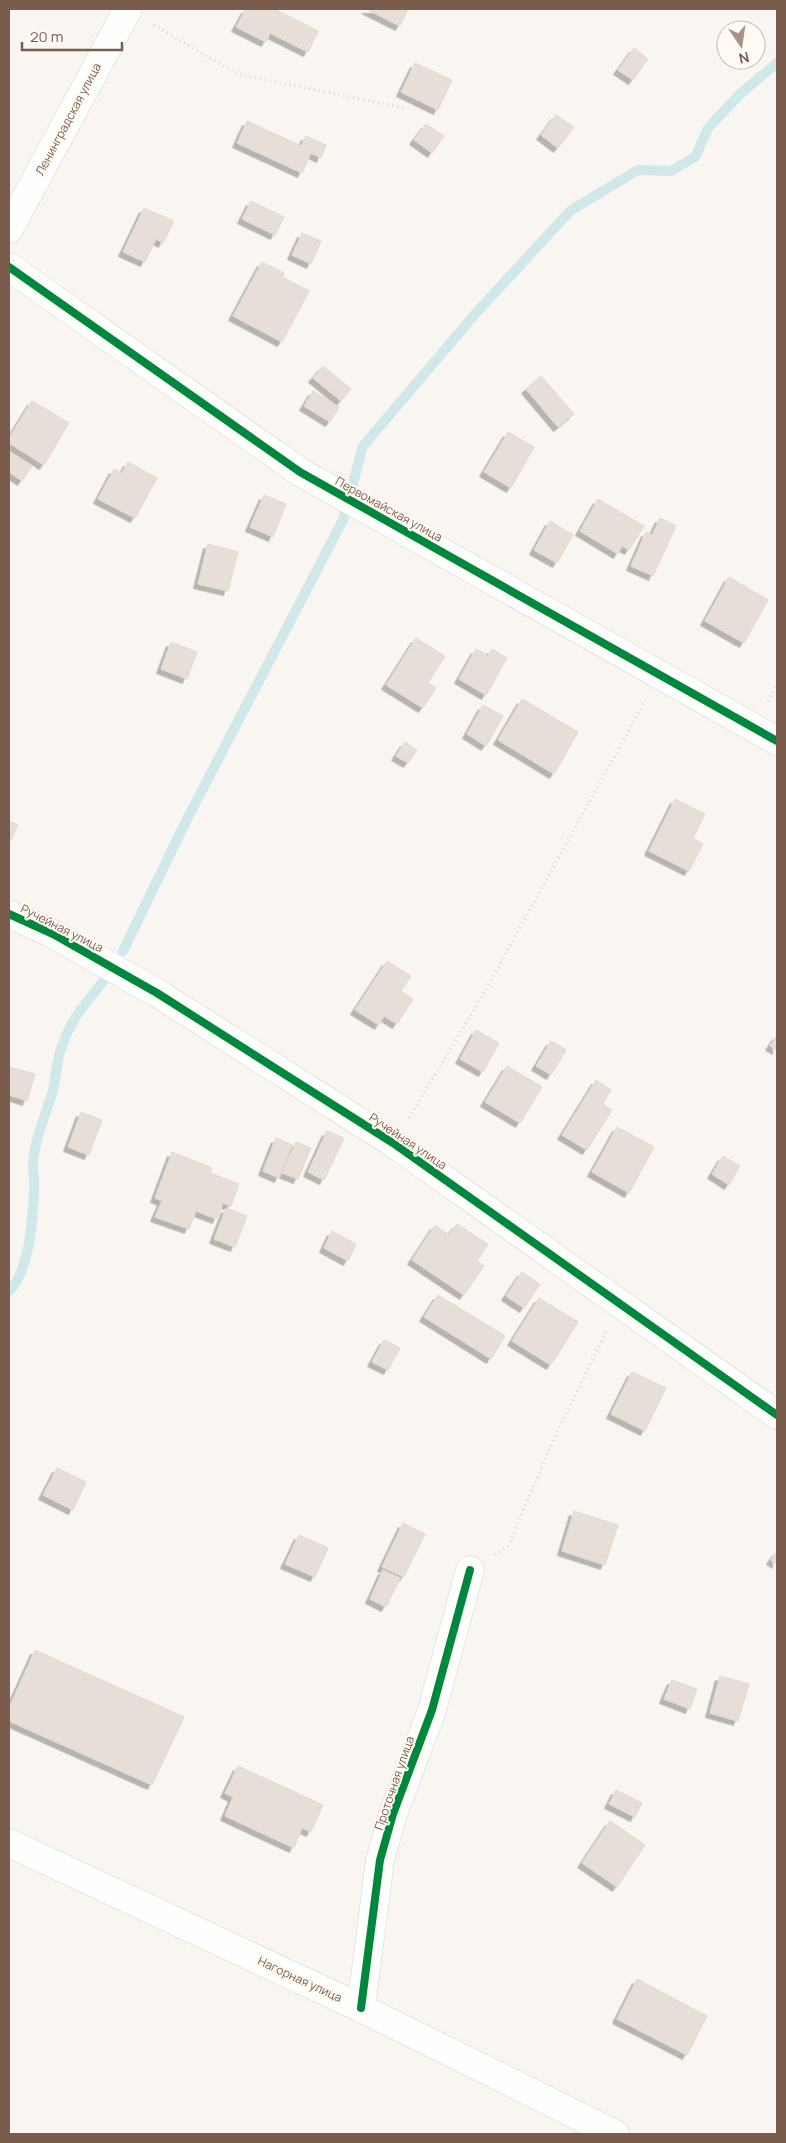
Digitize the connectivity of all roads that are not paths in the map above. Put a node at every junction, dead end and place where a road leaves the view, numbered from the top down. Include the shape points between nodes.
1 (128, 9) edge
2 (9, 229) edge
3 (9, 267) edge
4 (777, 741) edge
5 (9, 914) edge
6 (777, 1415) edge
7 (470, 1570) road end
8 (9, 1843) edge
9 (361, 2008) junction
10 (615, 2134) edge

1 - 2 street, Ленинградская улица
3 - 4 street, Первомайская улица via 300,472
5 - 6 street, Ручейная улица via 53,934 158,993 393,1143
7 - 9 street, Проточная улица via 432,1710 393,1814 380,1860
8 - 9 street, Нагорная улица
9 - 10 street, Нагорная улица

